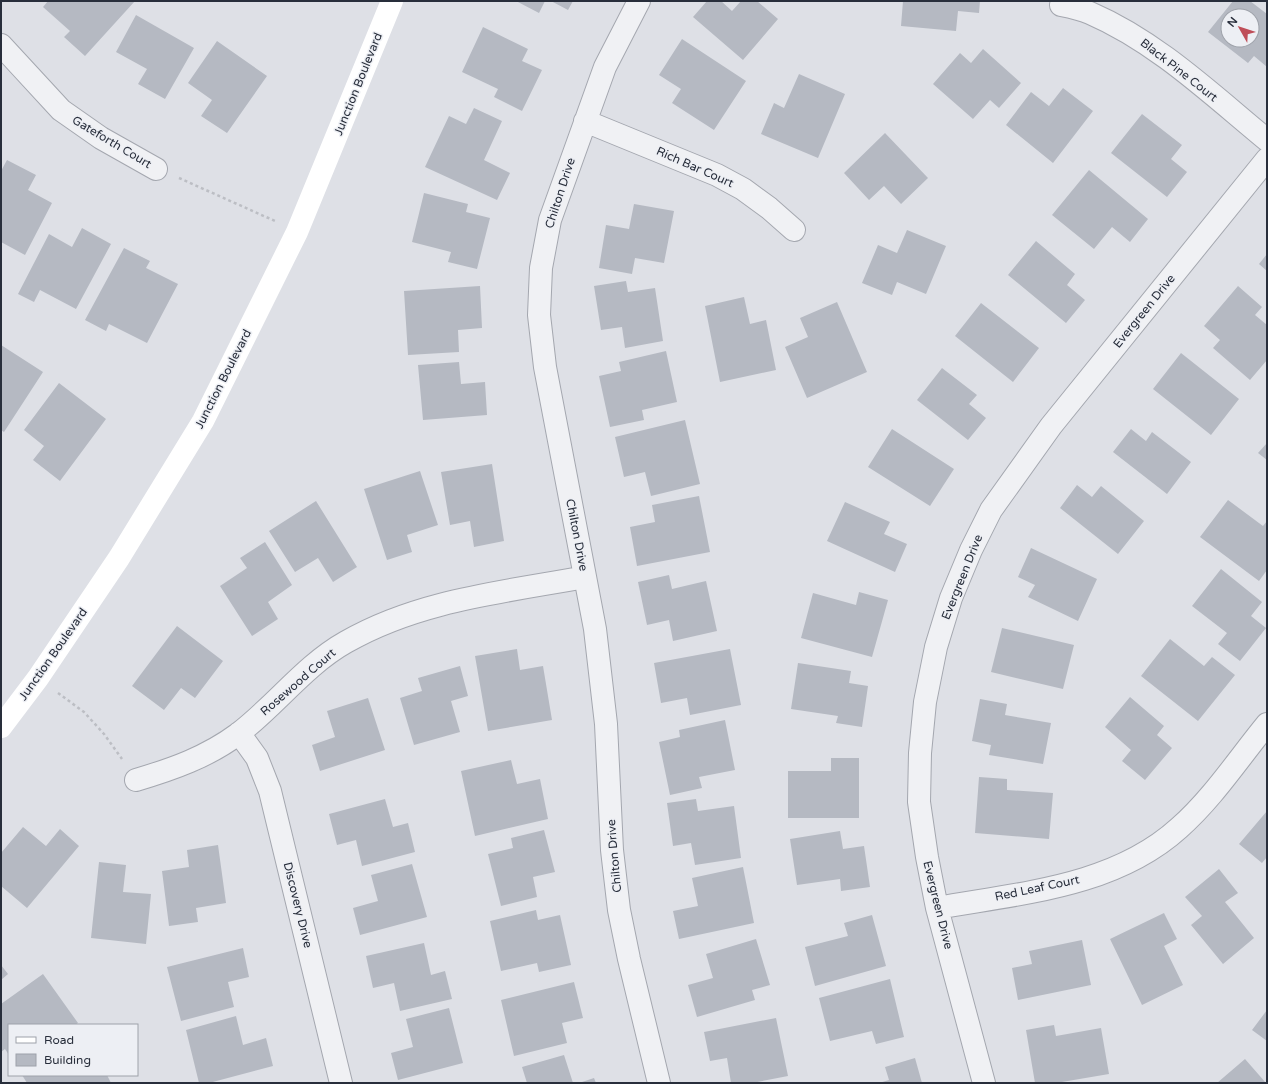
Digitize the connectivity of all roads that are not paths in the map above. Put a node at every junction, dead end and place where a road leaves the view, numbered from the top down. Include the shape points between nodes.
1 (392, 1) edge
2 (639, 1) edge
3 (1061, 5) dead end
4 (1, 46) edge
5 (585, 121) junction
6 (1267, 140) edge
7 (1267, 159) edge
8 (156, 169) road end
9 (794, 230) dead end
10 (585, 576) junction
11 (1267, 724) edge
12 (1, 727) edge
13 (239, 733) junction
14 (136, 780) road end
15 (937, 908) junction
16 (341, 1083) edge
17 (659, 1083) edge
18 (984, 1083) edge

1 - 12 main road, Junction Boulevard via 297,232 203,421 119,558 38,678
2 - 5 street, Chilton Drive via 606,67
3 - 6 street, Black Pine Court via 1089,13 1118,26 1152,47
4 - 8 street, Gateforth Court via 61,110 101,138
5 - 9 street, Rich Bar Court via 717,175 759,200
5 - 10 street, Chilton Drive via 550,220 541,268 539,315 545,367
7 - 15 street, Evergreen Drive via 1052,426 991,510 971,550 951,598 936,647 925,702 920,753 919,802
10 - 13 street, Rosewood Court via 439,604 387,621 345,642 309,669
10 - 17 street, Chilton Drive via 595,629 606,724 612,850 619,910
11 - 15 street, Red Leaf Court via 1207,798 1179,828 1150,850 1109,871 1067,884
13 - 14 street, Rosewood Court via 206,754 178,767
13 - 16 street, Discovery Drive via 257,758 270,791
15 - 18 street, Evergreen Drive

